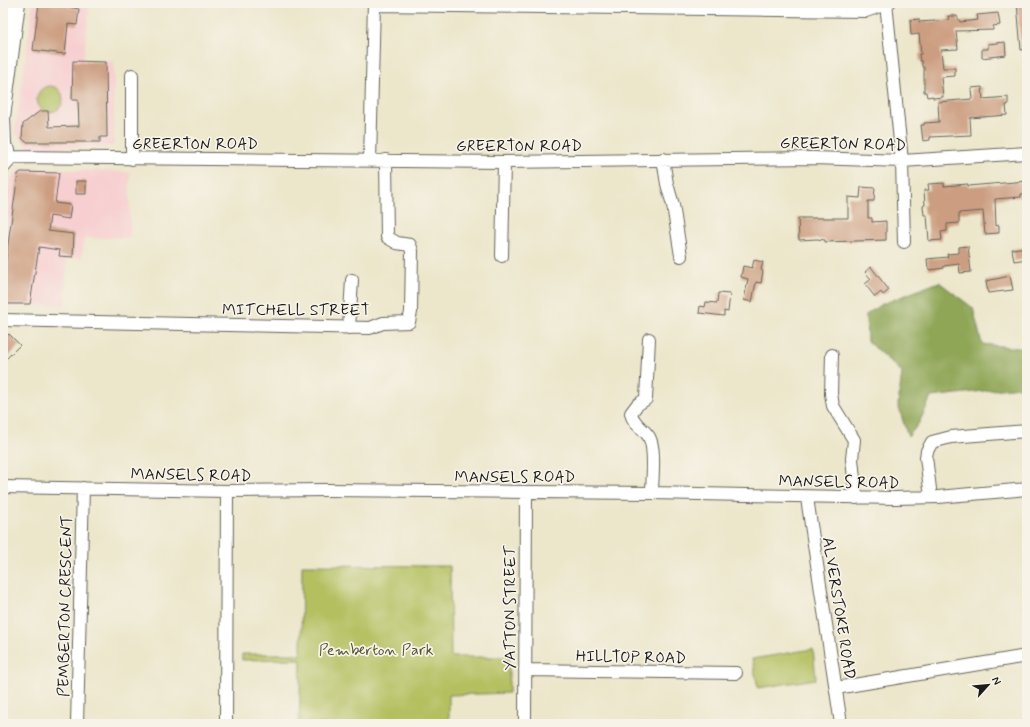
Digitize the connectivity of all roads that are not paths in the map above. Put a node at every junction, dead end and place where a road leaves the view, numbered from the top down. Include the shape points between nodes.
1 (10, 3) edge
2 (19, 3) edge
3 (887, 3) edge
4 (374, 4) edge
5 (3, 60) edge
6 (132, 74) dead end
7 (4, 144) edge
8 (1027, 152) edge
9 (10, 157) junction
10 (132, 159) junction
11 (663, 159) junction
12 (370, 160) junction
13 (386, 160) junction
14 (902, 161) junction
15 (504, 162) junction
16 (3, 168) edge
17 (904, 242) dead end
18 (502, 256) dead end
19 (681, 256) dead end
20 (352, 280) dead end
21 (3, 320) edge
22 (349, 328) junction
23 (649, 339) dead end
24 (832, 355) dead end
25 (1027, 431) edge
26 (3, 487) edge
27 (83, 488) junction
28 (1027, 490) edge
29 (227, 491) junction
30 (526, 493) junction
31 (652, 493) junction
32 (931, 497) junction
33 (807, 498) junction
34 (856, 498) junction
35 (1027, 656) edge
36 (525, 670) junction
37 (736, 673) dead end
38 (836, 688) junction
39 (77, 724) edge
40 (226, 724) edge
41 (525, 724) edge
42 (842, 724) edge

1 - 5 street
2 - 7 street via 4,117
3 - 4 street via 866,11
3 - 14 street
4 - 12 street
6 - 10 street
7 - 9 street
8 - 14 street, GREERTON ROAD
9 - 10 street, GREERTON ROAD
9 - 16 street
10 - 12 street, GREERTON ROAD
11 - 14 street, GREERTON ROAD via 813,158
11 - 15 street, GREERTON ROAD
11 - 19 street
12 - 13 street, GREERTON ROAD
13 - 15 street, GREERTON ROAD
13 - 22 street, MITCHELL STREET via 386,237 397,243 410,245 412,251 410,319 406,323 383,323 370,328
14 - 17 street
15 - 18 street
20 - 22 street
21 - 22 street, MITCHELL STREET
23 - 31 street via 646,399 631,413 634,422 646,432 652,443
24 - 34 street via 833,406 854,440 852,459
25 - 32 street via 951,437 932,442 926,451
26 - 27 street, MANSELS ROAD
27 - 29 street, MANSELS ROAD
27 - 39 street, PEMBERTON CRESCENT
28 - 32 street, MANSELS ROAD
29 - 30 street, MANSELS ROAD
29 - 40 street
30 - 31 street, MANSELS ROAD
30 - 36 street, YATTON STREET
31 - 33 street, MANSELS ROAD
32 - 34 street, MANSELS ROAD
33 - 34 street, MANSELS ROAD
33 - 38 street, ALVERSTOKE ROAD
35 - 38 street
36 - 37 street, HILLTOP ROAD
36 - 41 street, YATTON STREET
38 - 42 street, ALVERSTOKE ROAD

